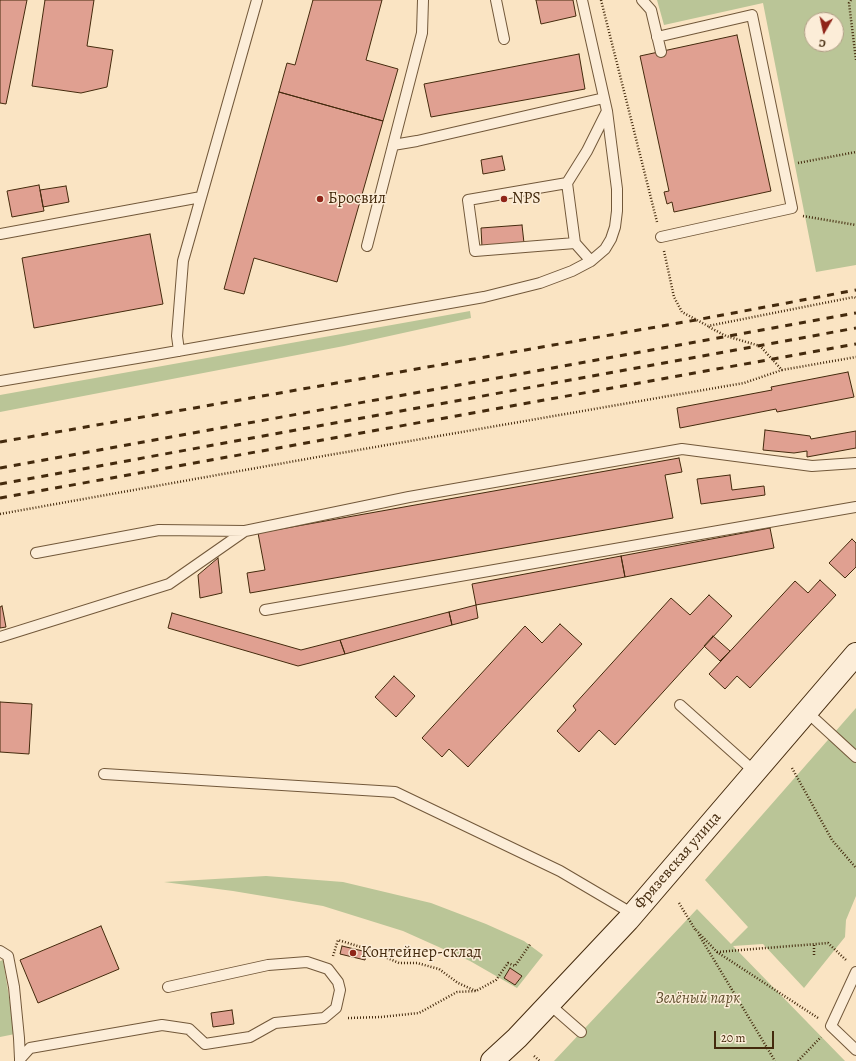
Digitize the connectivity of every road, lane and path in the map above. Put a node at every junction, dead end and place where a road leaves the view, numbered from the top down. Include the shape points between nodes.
1 (257, 0) edge
2 (423, 0) edge
3 (496, 0) edge
4 (582, 0) edge
5 (600, 0) edge
6 (642, 0) edge
7 (851, 0) edge
8 (657, 37) junction
9 (504, 39) dead end
10 (661, 52) dead end
11 (856, 60) edge
12 (604, 98) junction
13 (607, 111) junction
14 (393, 145) junction
15 (856, 152) edge
16 (791, 164) dead end
17 (567, 184) junction
18 (201, 198) junction
19 (0, 234) edge
20 (661, 237) junction
21 (575, 243) junction
22 (367, 246) dead end
23 (591, 261) junction
24 (856, 298) edge
25 (708, 326) junction
26 (179, 351) junction
27 (856, 357) edge
28 (782, 370) junction
29 (0, 381) edge
30 (856, 463) edge
31 (856, 507) edge
32 (0, 514) edge
33 (245, 531) junction
34 (36, 553) dead end
35 (265, 610) dead end
36 (0, 637) edge
37 (856, 654) edge
38 (680, 706) dead end
39 (807, 712) junction
40 (856, 757) edge
41 (792, 768) dead end
42 (755, 772) junction
43 (104, 774) dead end
44 (856, 868) edge
45 (679, 903) dead end
46 (633, 914) junction
47 (696, 930) junction
48 (531, 943) dead end
49 (814, 944) junction
50 (336, 949) junction
51 (341, 950) dead end
52 (0, 951) edge
53 (716, 952) junction
54 (814, 955) dead end
55 (853, 968) edge
56 (328, 969) junction
57 (168, 987) dead end
58 (476, 991) junction
59 (550, 1004) junction
60 (324, 1018) junction
61 (831, 1026) junction
62 (580, 1032) dead end
63 (856, 1050) edge
64 (534, 1056) dead end
65 (20, 1060) edge
66 (492, 1061) edge
67 (540, 1061) edge
68 (775, 1061) edge
69 (798, 1061) edge

1 - 18 lane
2 - 14 lane via 422,33
3 - 9 lane
4 - 12 lane
5 - 20 path
6 - 8 lane via 651,10
7 - 11 path via 849,3
8 - 10 lane
8 - 20 lane via 752,15 792,208
12 - 13 lane
12 - 14 lane
13 - 17 lane
13 - 23 lane via 617,189 617,211 611,239 605,249
14 - 22 lane
15 - 16 path
17 - 21 lane
17 - 21 lane via 468,200 475,251
18 - 19 lane
18 - 26 lane via 184,261 177,336
20 - 25 path via 674,297 682,312
21 - 23 lane
23 - 26 lane via 540,283 484,297
24 - 25 path
25 - 28 path via 726,336 760,346
26 - 29 lane
27 - 28 path
28 - 32 path via 744,383
30 - 33 lane via 812,466 682,449 409,497
31 - 35 lane
33 - 34 lane via 159,530
33 - 36 lane via 169,584
37 - 39 main road, Фрязевская улица
38 - 42 lane
39 - 40 lane
39 - 42 main road, Фрязевская улица
41 - 44 path via 832,840
42 - 46 main road, Фрязевская улица
43 - 46 lane via 395,792 560,871
45 - 47 path
46 - 59 main road, Фрязевская улица
47 - 53 path
47 - 68 path
48 - 58 path via 515,966 508,963 496,980
49 - 53 path
49 - 54 path
49 - 55 path via 828,944
50 - 51 path
50 - 56 path
50 - 58 path via 338,940 399,963 417,963 439,969 458,983
52 - 65 lane via 8,956 14,987
53 - 61 path
55 - 61 lane
56 - 57 lane via 307,962 268,965
56 - 60 lane via 338,982 340,990 336,1008
58 - 60 path via 457,992 419,1013
59 - 62 lane
59 - 66 main road, Фрязевская улица
60 - 65 lane via 275,1023 250,1037 205,1044 189,1029 162,1025 30,1048
61 - 63 lane
61 - 69 path
64 - 67 path

